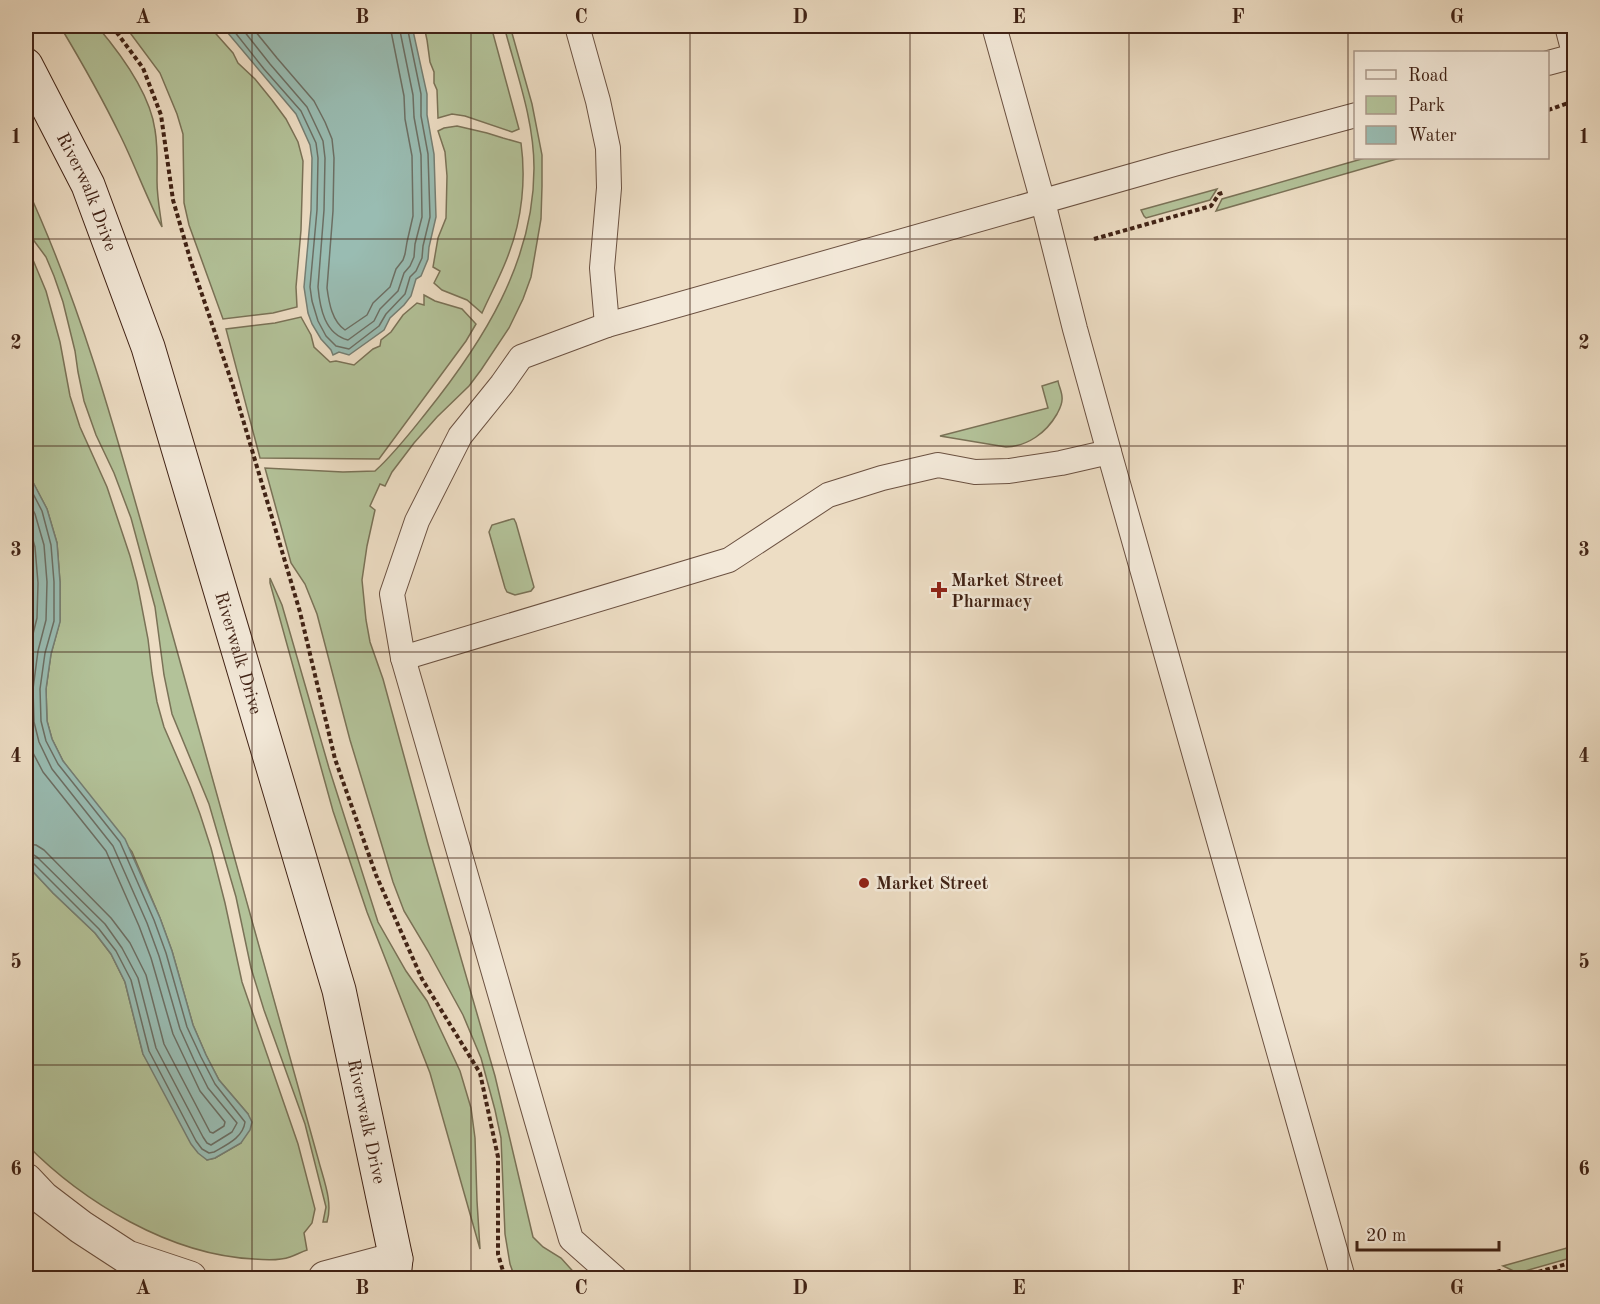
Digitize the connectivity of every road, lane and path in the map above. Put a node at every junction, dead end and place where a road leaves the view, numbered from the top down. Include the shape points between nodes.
1 (112, 26) edge
2 (577, 26) edge
3 (994, 26) edge
4 (1567, 26) edge
5 (1575, 54) edge
6 (1549, 63) edge
7 (26, 65) edge
8 (1575, 101) edge
9 (1549, 110) edge
10 (1354, 116) edge
11 (1230, 191) dead end
12 (1043, 202) junction
13 (1094, 239) dead end
14 (607, 326) junction
15 (1109, 452) junction
16 (403, 658) junction
17 (26, 1180) edge
18 (1575, 1262) edge
19 (402, 1272) edge
20 (190, 1278) edge
21 (325, 1278) edge
22 (505, 1278) edge
23 (615, 1278) edge
24 (1343, 1278) edge
25 (1474, 1278) edge

1 - 22 path via 143,68 161,115 172,200 297,601 342,780 376,875 422,979 480,1073 498,1157 498,1254
2 - 14 lane via 608,148 602,268
3 - 12 lane
4 - 5 lane
5 - 6 lane
7 - 19 street, Riverwalk Drive via 88,185 148,347 339,990
8 - 9 path
10 - 12 lane
11 - 13 path via 1219,194 1210,206
12 - 14 lane
12 - 15 lane
14 - 16 lane via 520,357 460,436 417,521 392,594
15 - 16 lane via 1009,471 975,472 938,465 882,478 828,495 729,560
15 - 24 lane
16 - 23 lane via 571,1239
17 - 20 street via 66,1216 127,1257
18 - 25 path via 1516,1278 1500,1271
19 - 21 street

